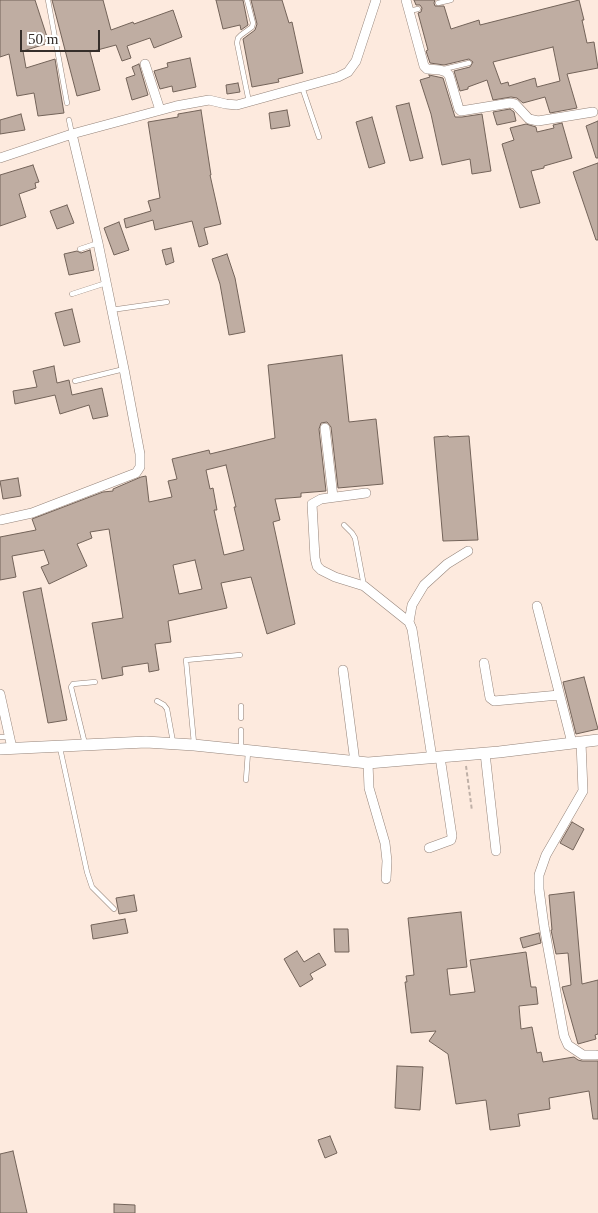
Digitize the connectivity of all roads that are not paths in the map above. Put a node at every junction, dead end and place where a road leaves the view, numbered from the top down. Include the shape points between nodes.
1 (48, 0) edge
2 (247, 0) edge
3 (376, 0) edge
4 (406, 0) edge
5 (451, 0) edge
6 (438, 3) dead end
7 (469, 63) dead end
8 (145, 64) dead end
9 (440, 70) junction
10 (302, 87) junction
11 (249, 102) junction
12 (67, 103) dead end
13 (160, 110) junction
14 (593, 112) dead end
15 (70, 120) dead end
16 (72, 134) junction
17 (319, 137) dead end
18 (0, 158) edge
19 (98, 243) junction
20 (80, 249) dead end
21 (106, 283) junction
22 (72, 294) dead end
23 (167, 302) dead end
24 (111, 310) junction
25 (124, 369) junction
26 (75, 382) dead end
27 (325, 428) dead end
28 (366, 493) dead end
29 (333, 497) junction
30 (0, 520) edge
31 (344, 525) dead end
32 (468, 552) dead end
33 (364, 586) junction
34 (537, 606) dead end
35 (409, 622) junction
36 (240, 655) dead end
37 (484, 663) dead end
38 (343, 670) dead end
39 (95, 682) dead end
40 (0, 694) edge
41 (559, 694) junction
42 (157, 701) dead end
43 (241, 706) dead end
44 (241, 718) dead end
45 (241, 730) dead end
46 (4, 737) edge
47 (576, 743) junction
48 (598, 743) edge
49 (173, 744) junction
50 (85, 745) junction
51 (194, 745) junction
52 (60, 746) junction
53 (12, 748) junction
54 (0, 749) edge
55 (245, 750) junction
56 (485, 753) junction
57 (436, 757) junction
58 (355, 762) junction
59 (368, 763) junction
60 (246, 780) dead end
61 (429, 848) dead end
62 (496, 851) dead end
63 (386, 879) dead end
64 (114, 909) dead end
65 (596, 1055) dead end

1 - 12 lane
2 - 11 lane via 253,23 237,43
3 - 10 street via 356,61 348,72
4 - 9 street via 414,10 424,66 431,71
5 - 6 lane
7 - 9 lane
8 - 13 street
9 - 14 street via 449,75 461,111 510,103 538,121
10 - 11 street
10 - 17 lane
11 - 13 street via 237,105 208,100
13 - 16 street
15 - 16 lane
16 - 18 street
16 - 19 street
19 - 20 lane
19 - 21 street
21 - 22 lane
21 - 24 street
23 - 24 lane
24 - 25 street
25 - 26 lane
25 - 30 street via 140,454 140,467 136,473 32,513
27 - 29 street
28 - 29 street
29 - 33 street via 312,504 317,566 335,577
31 - 33 lane via 356,538
32 - 35 street via 447,564 424,584 412,605
33 - 35 street
34 - 41 street
35 - 57 street
36 - 51 lane via 186,660
37 - 41 street via 490,698 494,701
38 - 58 street
39 - 50 lane via 73,684 71,687
40 - 46 street
41 - 47 street
42 - 49 lane via 167,709
43 - 44 lane
45 - 55 lane
46 - 53 street
47 - 48 street
47 - 56 street
47 - 65 street via 584,791 546,855 539,875 539,889 564,1036 568,1045 583,1055
49 - 50 street
49 - 51 street
50 - 52 street
51 - 55 street
52 - 53 street
52 - 64 lane via 87,872 92,887
53 - 54 street
55 - 58 street
55 - 60 lane
56 - 57 street
56 - 62 street
57 - 59 street
57 - 61 street via 452,836 451,840
58 - 59 street
59 - 63 street via 369,788 385,843

